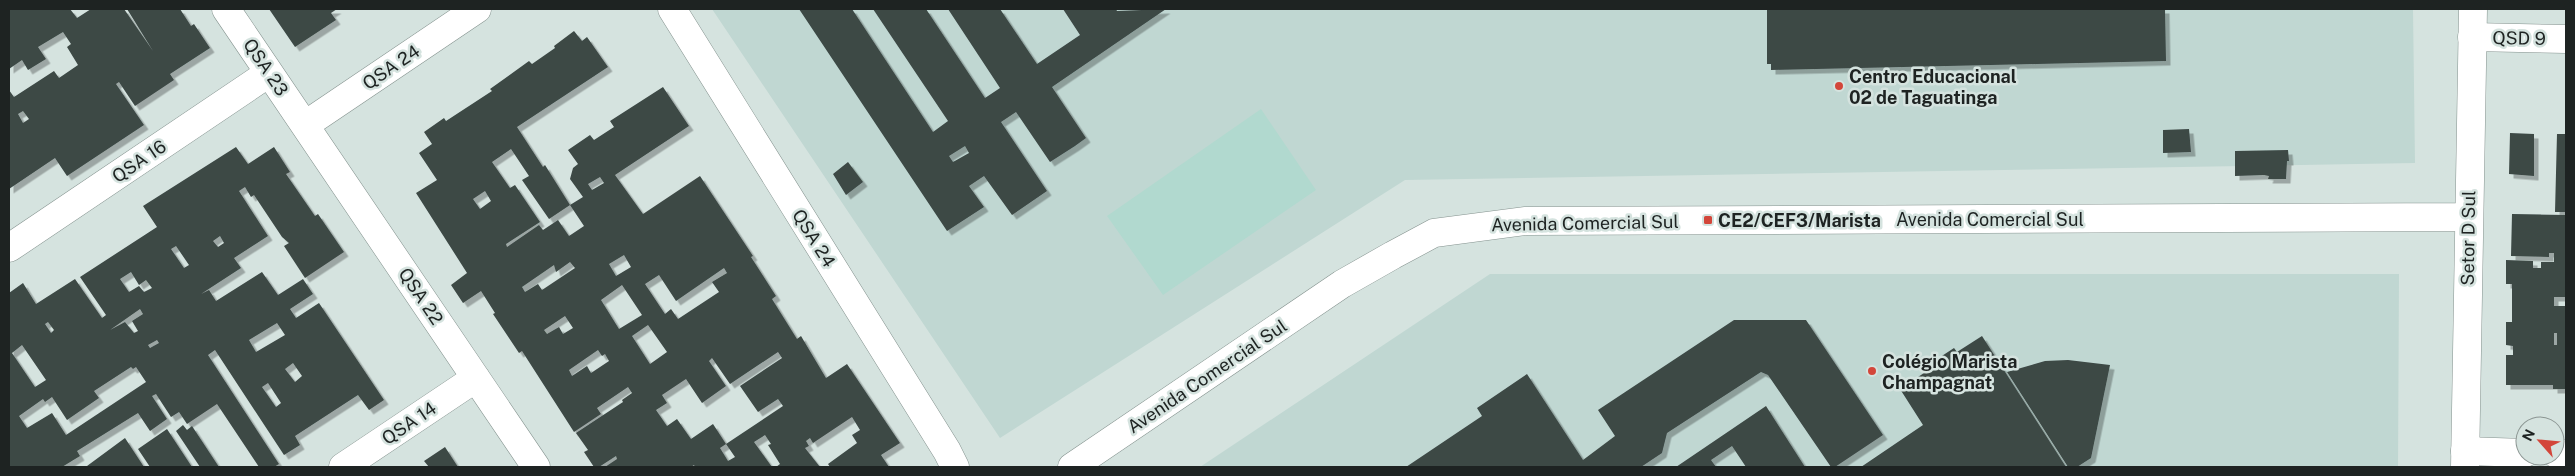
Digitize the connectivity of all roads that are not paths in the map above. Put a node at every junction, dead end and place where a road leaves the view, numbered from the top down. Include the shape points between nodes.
1 (226, 9) edge
2 (477, 9) edge
3 (672, 9) edge
4 (2473, 9) edge
5 (2472, 37) junction
6 (2566, 39) edge
7 (270, 73) junction
8 (305, 125) junction
9 (2468, 217) junction
10 (9, 248) edge
11 (476, 378) junction
12 (2515, 454) edge
13 (2465, 459) edge
14 (342, 467) edge
15 (536, 467) edge
16 (955, 467) edge
17 (1072, 467) edge

1 - 7 street, QSA 23
2 - 8 street, QSA 24
3 - 16 street, QSA 24
4 - 5 street, Setor D Sul
5 - 6 street, QSD 9
5 - 9 street, Setor D Sul
7 - 8 street, QSA 23
7 - 10 street, QSA 16
8 - 11 street, QSA 22
9 - 13 street, Setor D Sul
9 - 17 street, Avenida Comercial Sul via 1526,221 1434,233 1342,284
11 - 14 street, QSA 14
11 - 15 street, QSA 22
12 - 13 street

